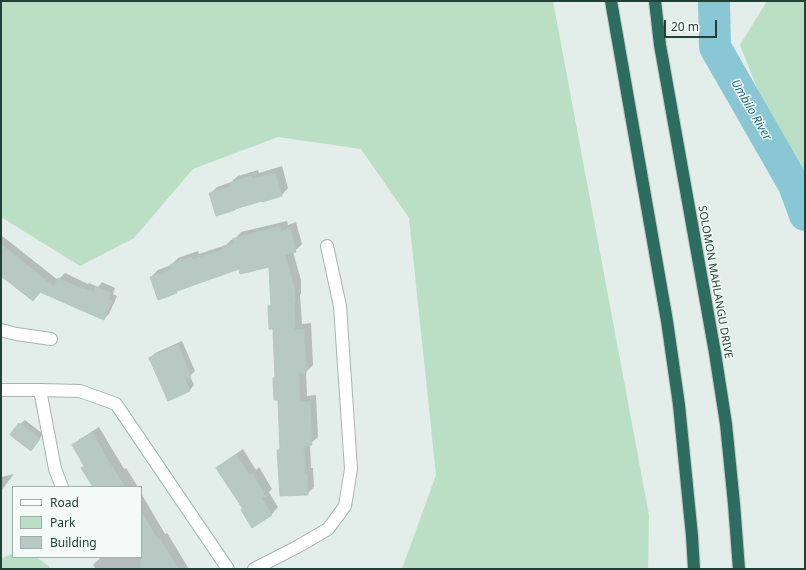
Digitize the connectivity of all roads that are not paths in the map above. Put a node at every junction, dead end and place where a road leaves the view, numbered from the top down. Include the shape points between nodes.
1 (611, 1) edge
2 (655, 1) edge
3 (327, 246) dead end
4 (1, 330) edge
5 (51, 339) dead end
6 (1, 390) edge
7 (40, 390) junction
8 (62, 486) edge
9 (228, 569) edge
10 (254, 569) edge
11 (694, 569) edge
12 (739, 569) edge

1 - 11 highway via 667,321 678,397
2 - 12 highway, SOLOMON MAHLANGU DRIVE via 660,45 726,424
3 - 10 lane via 340,306 351,461 345,506 328,529
4 - 5 lane
6 - 7 lane
7 - 8 lane via 55,469
7 - 9 lane via 80,391 116,404

